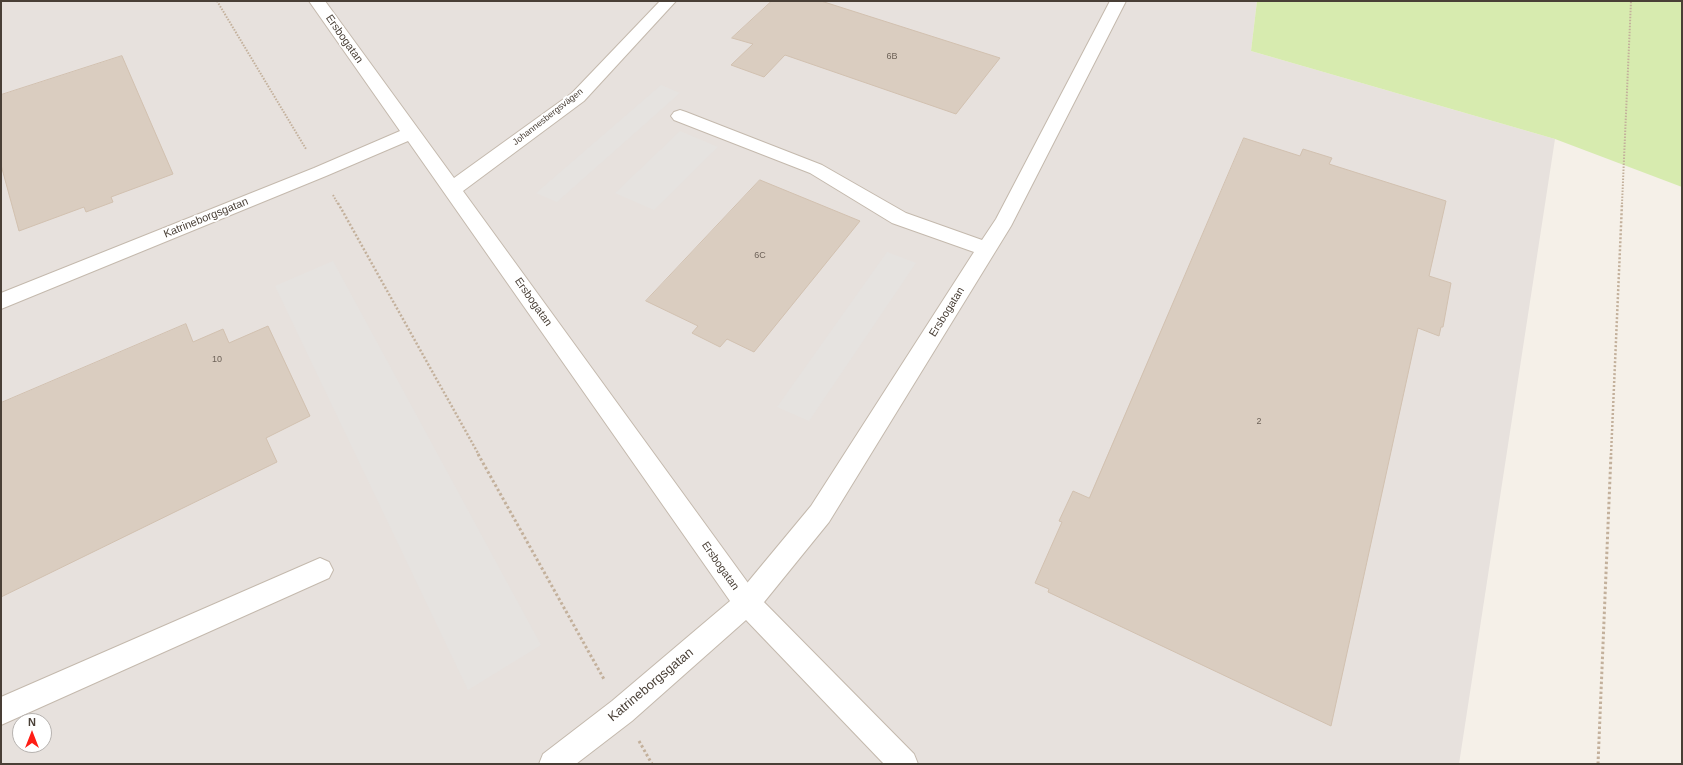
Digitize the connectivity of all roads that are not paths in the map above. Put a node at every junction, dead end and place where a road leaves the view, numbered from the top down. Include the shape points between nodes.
1 (317, 1) edge
2 (668, 1) edge
3 (1118, 1) edge
4 (680, 116) dead end
5 (411, 133) junction
6 (452, 189) junction
7 (986, 249) junction
8 (1, 301) edge
9 (320, 570) dead end
10 (747, 603) junction
11 (1, 711) edge
12 (553, 764) edge
13 (904, 764) edge

1 - 5 street, Ersbogatan
2 - 6 street, Johannesbergsvägen via 578,97
3 - 7 street, Ersbogatan via 1007,214
4 - 7 street via 816,169 899,218
5 - 6 street, Ersbogatan
5 - 8 street, Katrineborgsgatan
6 - 10 street, Ersbogatan
7 - 10 street, Ersbogatan via 820,514
9 - 11 street
10 - 12 street, Katrineborgsgatan via 622,711
10 - 13 street, Ersbogatan

